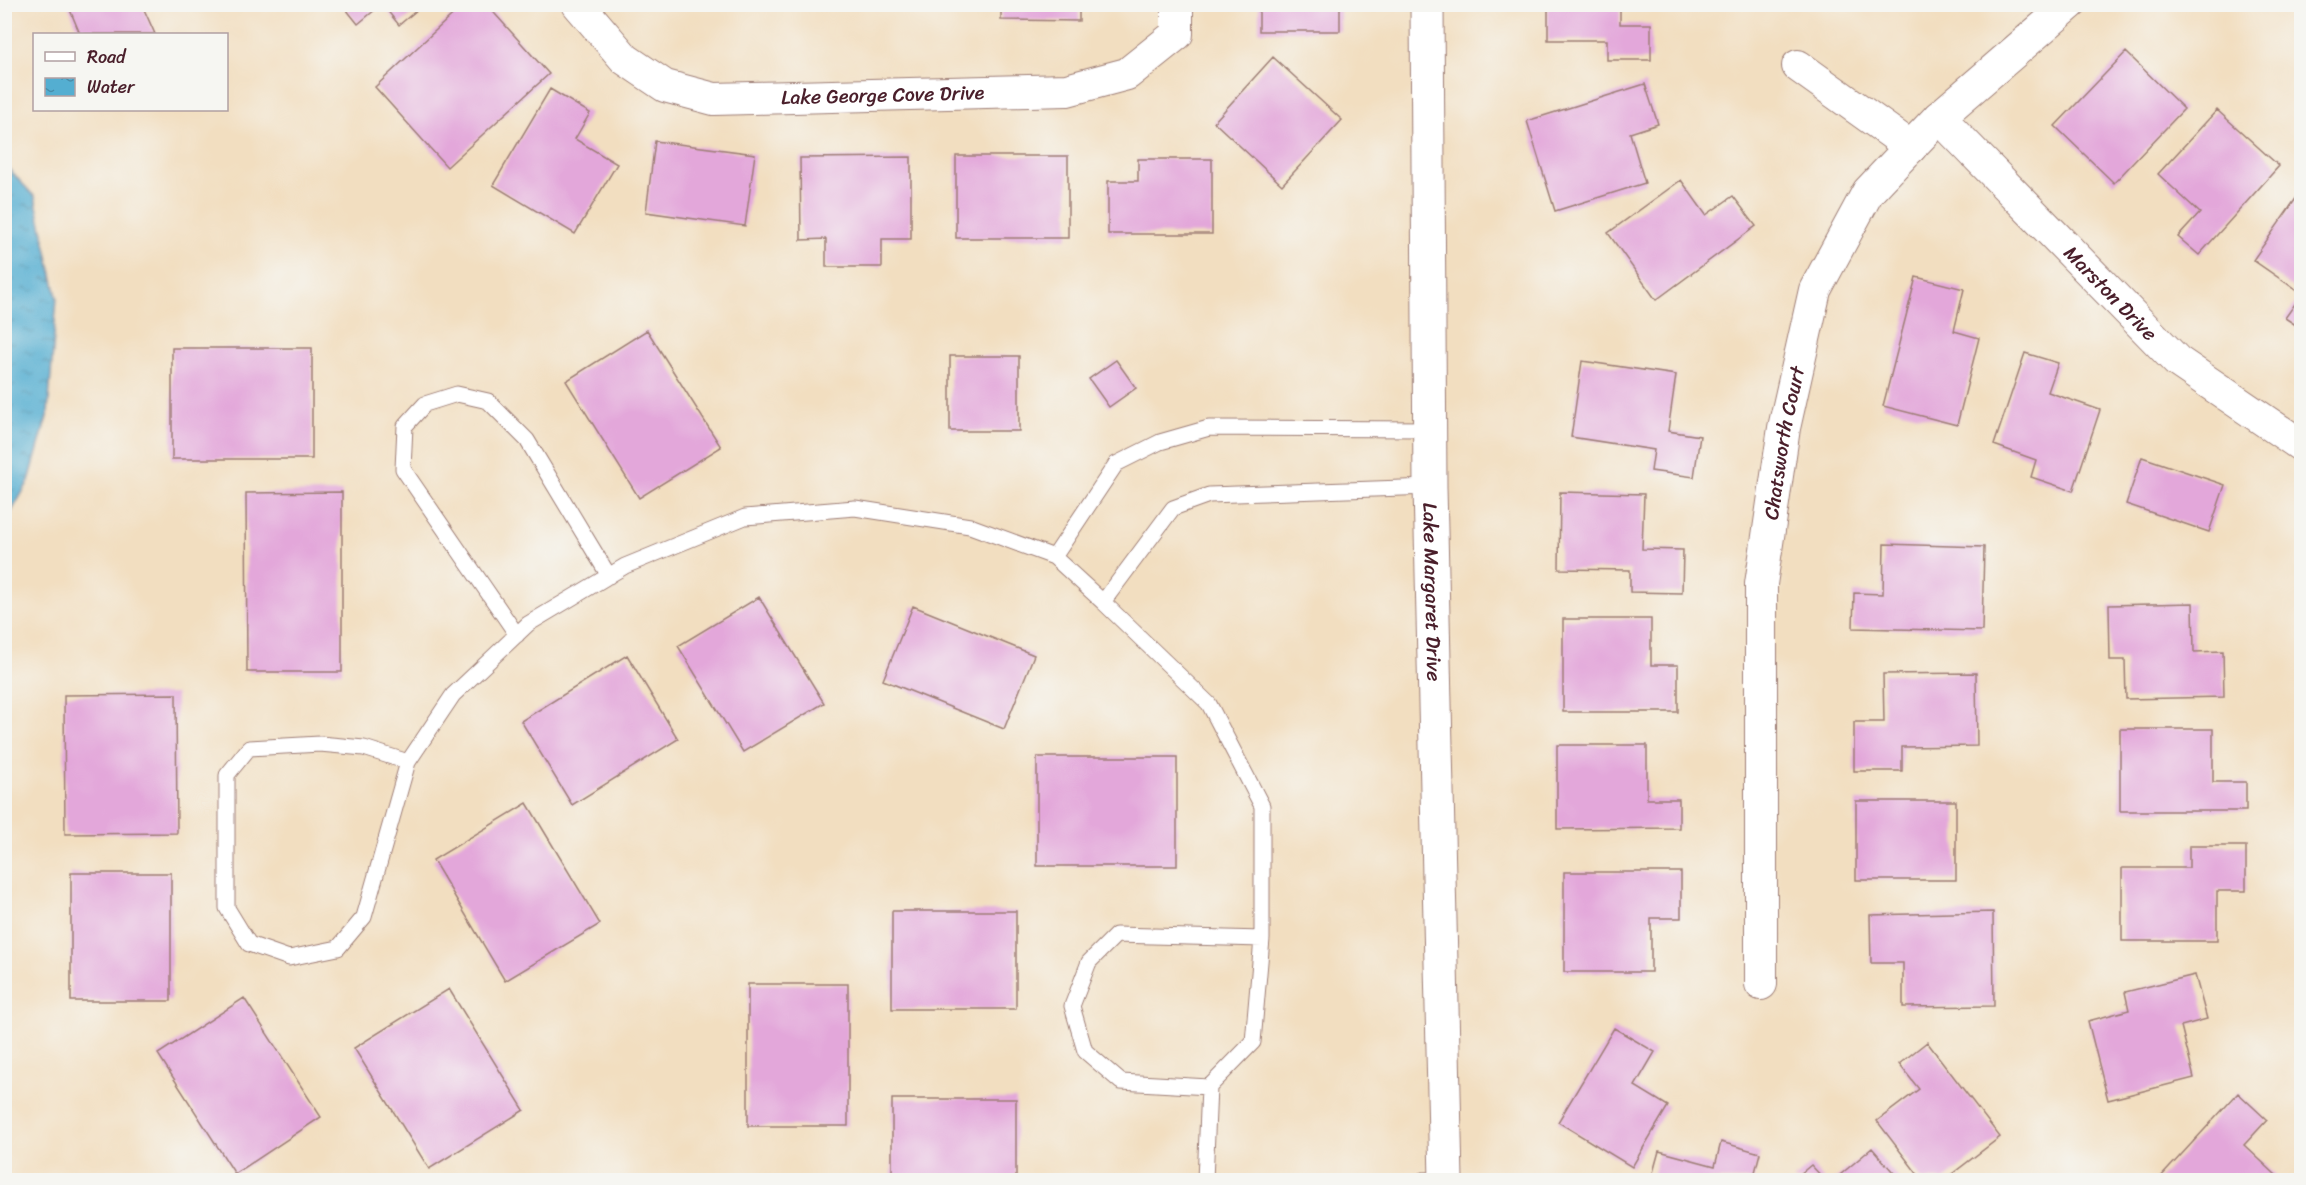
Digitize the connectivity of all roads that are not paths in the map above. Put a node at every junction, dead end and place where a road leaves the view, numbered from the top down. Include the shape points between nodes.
1 (578, 4) edge
2 (1177, 4) edge
3 (1427, 4) edge
4 (2070, 4) edge
5 (1798, 66) dead end
6 (1939, 117) junction
7 (1911, 147) junction
8 (1430, 429) junction
9 (2301, 446) edge
10 (1430, 487) junction
11 (1054, 557) junction
12 (609, 576) junction
13 (1103, 602) junction
14 (517, 635) junction
15 (408, 762) junction
16 (1262, 939) junction
17 (1761, 984) dead end
18 (1209, 1087) junction
19 (1205, 1180) edge
20 (1438, 1180) edge

1 - 2 street, Lake George Cove Drive via 625,59 665,86 714,99 1067,90 1127,74 1177,34
3 - 8 street, Lake Margaret Drive
4 - 6 street, Chatsworth Court
5 - 7 street
6 - 7 street, Chatsworth Court
6 - 9 street, Marston Drive via 2177,361
7 - 17 street, Chatsworth Court via 1868,192 1815,290 1784,428 1761,584
8 - 10 street, Lake Margaret Drive
8 - 11 lane via 1209,428 1160,442 1116,464
10 - 13 lane via 1209,495 1173,508
10 - 20 street, Lake Margaret Drive
11 - 12 lane via 970,526 855,508 745,517
11 - 13 lane
12 - 14 lane via 528,624
12 - 14 lane via 526,440 488,401 457,394 425,404 405,426 403,469
13 - 16 lane via 1209,704 1262,806
14 - 15 lane via 453,695
15 - 15 lane via 364,748 320,744 249,748 227,775 227,908 249,944 289,958 338,948 364,917
16 - 18 lane via 1253,1042
16 - 18 lane via 1116,935 1089,962 1072,1006 1085,1051 1120,1082
18 - 19 lane

